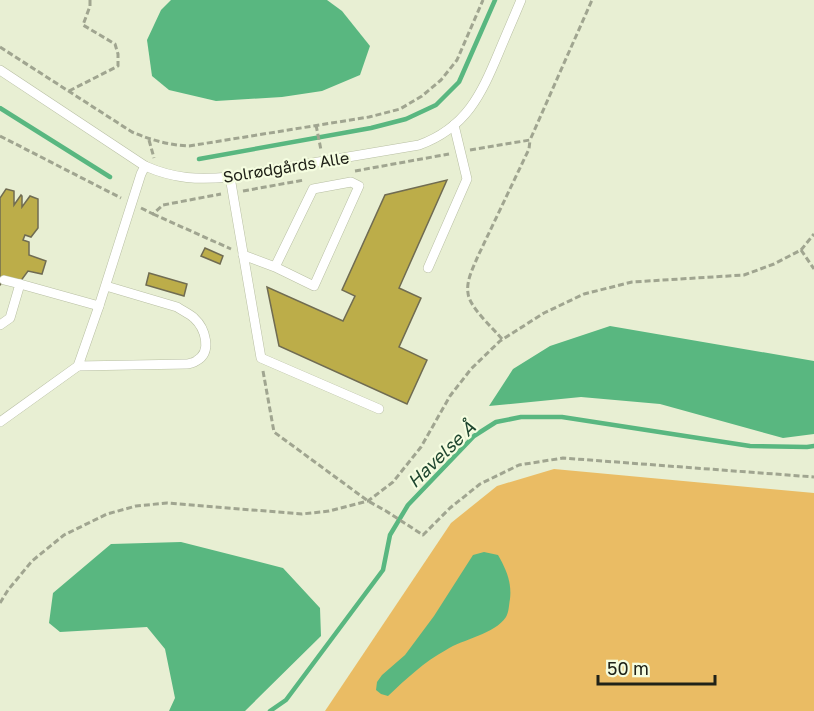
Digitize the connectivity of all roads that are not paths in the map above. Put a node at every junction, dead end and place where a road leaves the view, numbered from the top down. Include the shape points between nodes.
1 (521, 0) edge
2 (0, 70) edge
3 (454, 125) junction
4 (145, 166) junction
5 (230, 177) junction
6 (243, 255) junction
7 (275, 267) junction
8 (428, 268) dead end
9 (4, 280) dead end
10 (20, 284) junction
11 (106, 286) junction
12 (99, 306) junction
13 (0, 325) edge
14 (78, 366) junction
15 (379, 409) dead end
16 (0, 422) edge

1 - 3 lane, Solrødgårds Alle via 480,95
2 - 4 lane, Solrødgårds Alle
3 - 5 lane, Solrødgårds Alle via 419,145
3 - 8 lane via 467,179
4 - 5 lane, Solrødgårds Alle via 180,177
4 - 11 lane
5 - 6 lane
6 - 7 lane
6 - 15 lane via 261,358
7 - 7 lane via 313,189 351,182 359,186 314,286
9 - 10 lane
10 - 12 lane
10 - 13 lane via 10,318
11 - 12 lane
11 - 14 lane via 186,312 205,334 204,351 196,362 187,364
12 - 14 lane
14 - 16 lane

